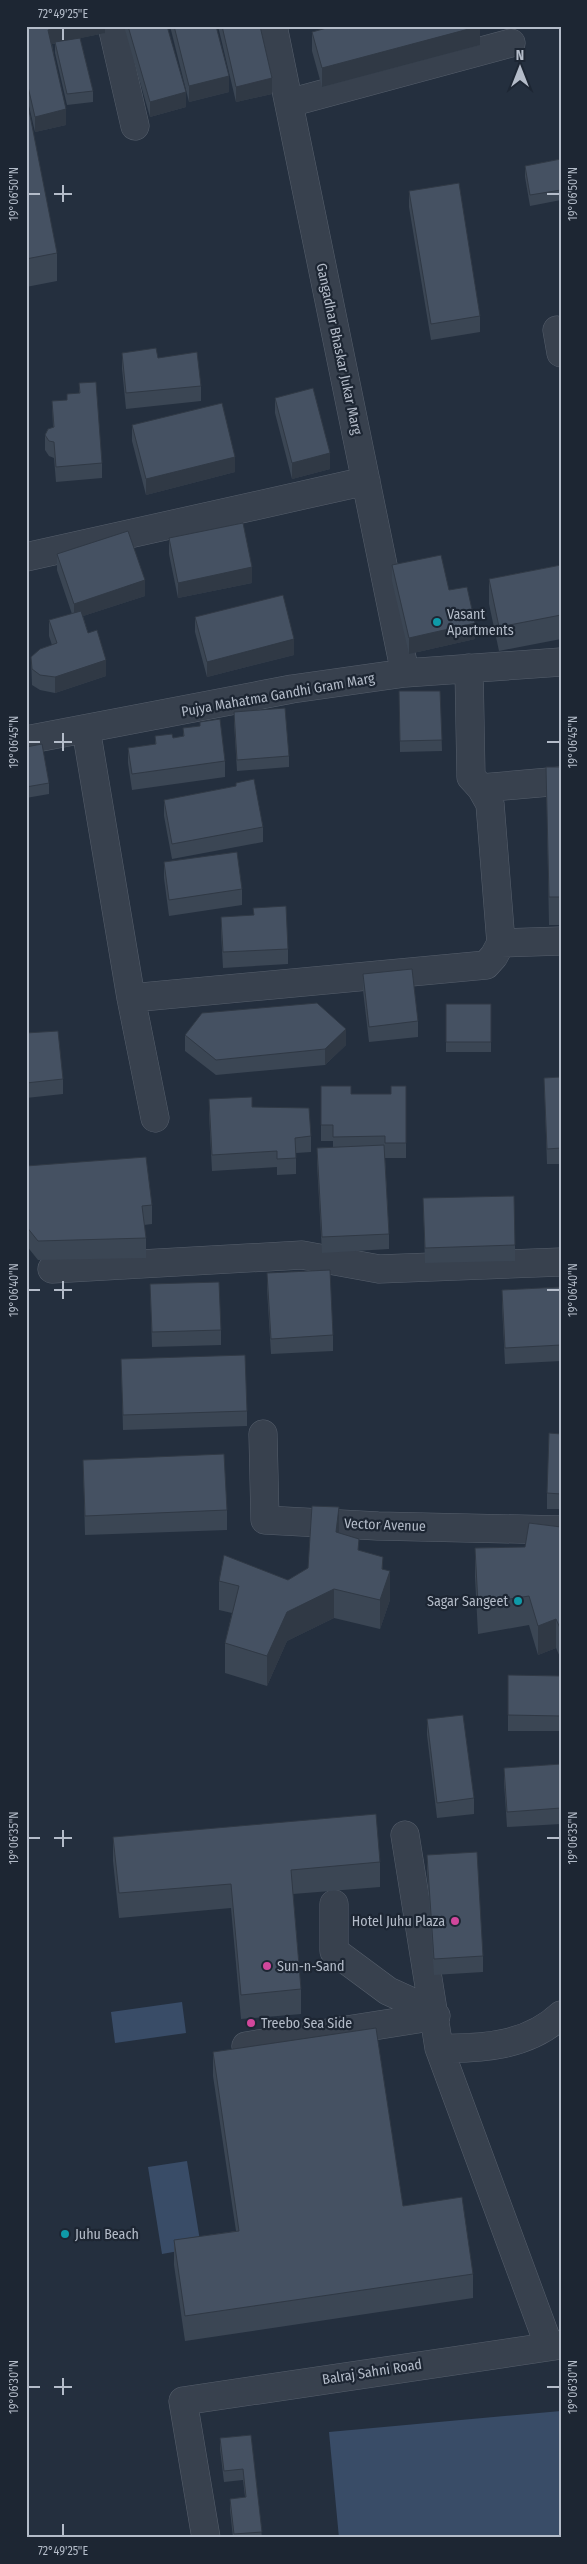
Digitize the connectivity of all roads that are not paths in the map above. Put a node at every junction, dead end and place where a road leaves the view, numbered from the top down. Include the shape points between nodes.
1 (112, 26) edge
2 (273, 26) edge
3 (511, 44) dead end
4 (288, 103) junction
5 (135, 126) dead end
6 (366, 481) junction
7 (26, 557) edge
8 (561, 662) edge
9 (469, 668) junction
10 (405, 673) junction
11 (86, 729) junction
12 (26, 740) edge
13 (561, 780) edge
14 (481, 788) junction
15 (561, 941) edge
16 (501, 943) junction
17 (131, 998) junction
18 (154, 1118) dead end
19 (561, 1262) edge
20 (52, 1269) dead end
21 (263, 1434) dead end
22 (561, 1530) edge
23 (405, 1835) dead end
24 (334, 1904) dead end
25 (561, 2016) edge
26 (425, 2018) junction
27 (246, 2046) edge
28 (439, 2048) junction
29 (555, 2345) edge
30 (206, 2538) edge

1 - 5 street
2 - 4 street, Gangadhar Bhaskar Jukar Marg
3 - 4 street
4 - 6 street, Gangadhar Bhaskar Jukar Marg
6 - 7 street
6 - 10 street, Gangadhar Bhaskar Jukar Marg
8 - 9 street, Pujya Mahatma Gandhi Gram Marg
9 - 10 street, Pujya Mahatma Gandhi Gram Marg
9 - 14 street via 471,777
10 - 11 street, Pujya Mahatma Gandhi Gram Marg via 292,689
11 - 12 street, Pujya Mahatma Gandhi Gram Marg
11 - 17 street
13 - 14 street
14 - 16 street via 490,804
15 - 16 street
16 - 17 street via 486,965
17 - 18 street
19 - 20 street via 379,1269 302,1255
21 - 22 street, Vector Avenue via 265,1520
23 - 26 street
24 - 26 street via 334,1950 388,1991 410,2001
25 - 28 street via 529,2037 493,2046
26 - 27 street
26 - 28 street
28 - 29 street
29 - 30 street, Balraj Sahni Road via 184,2401

